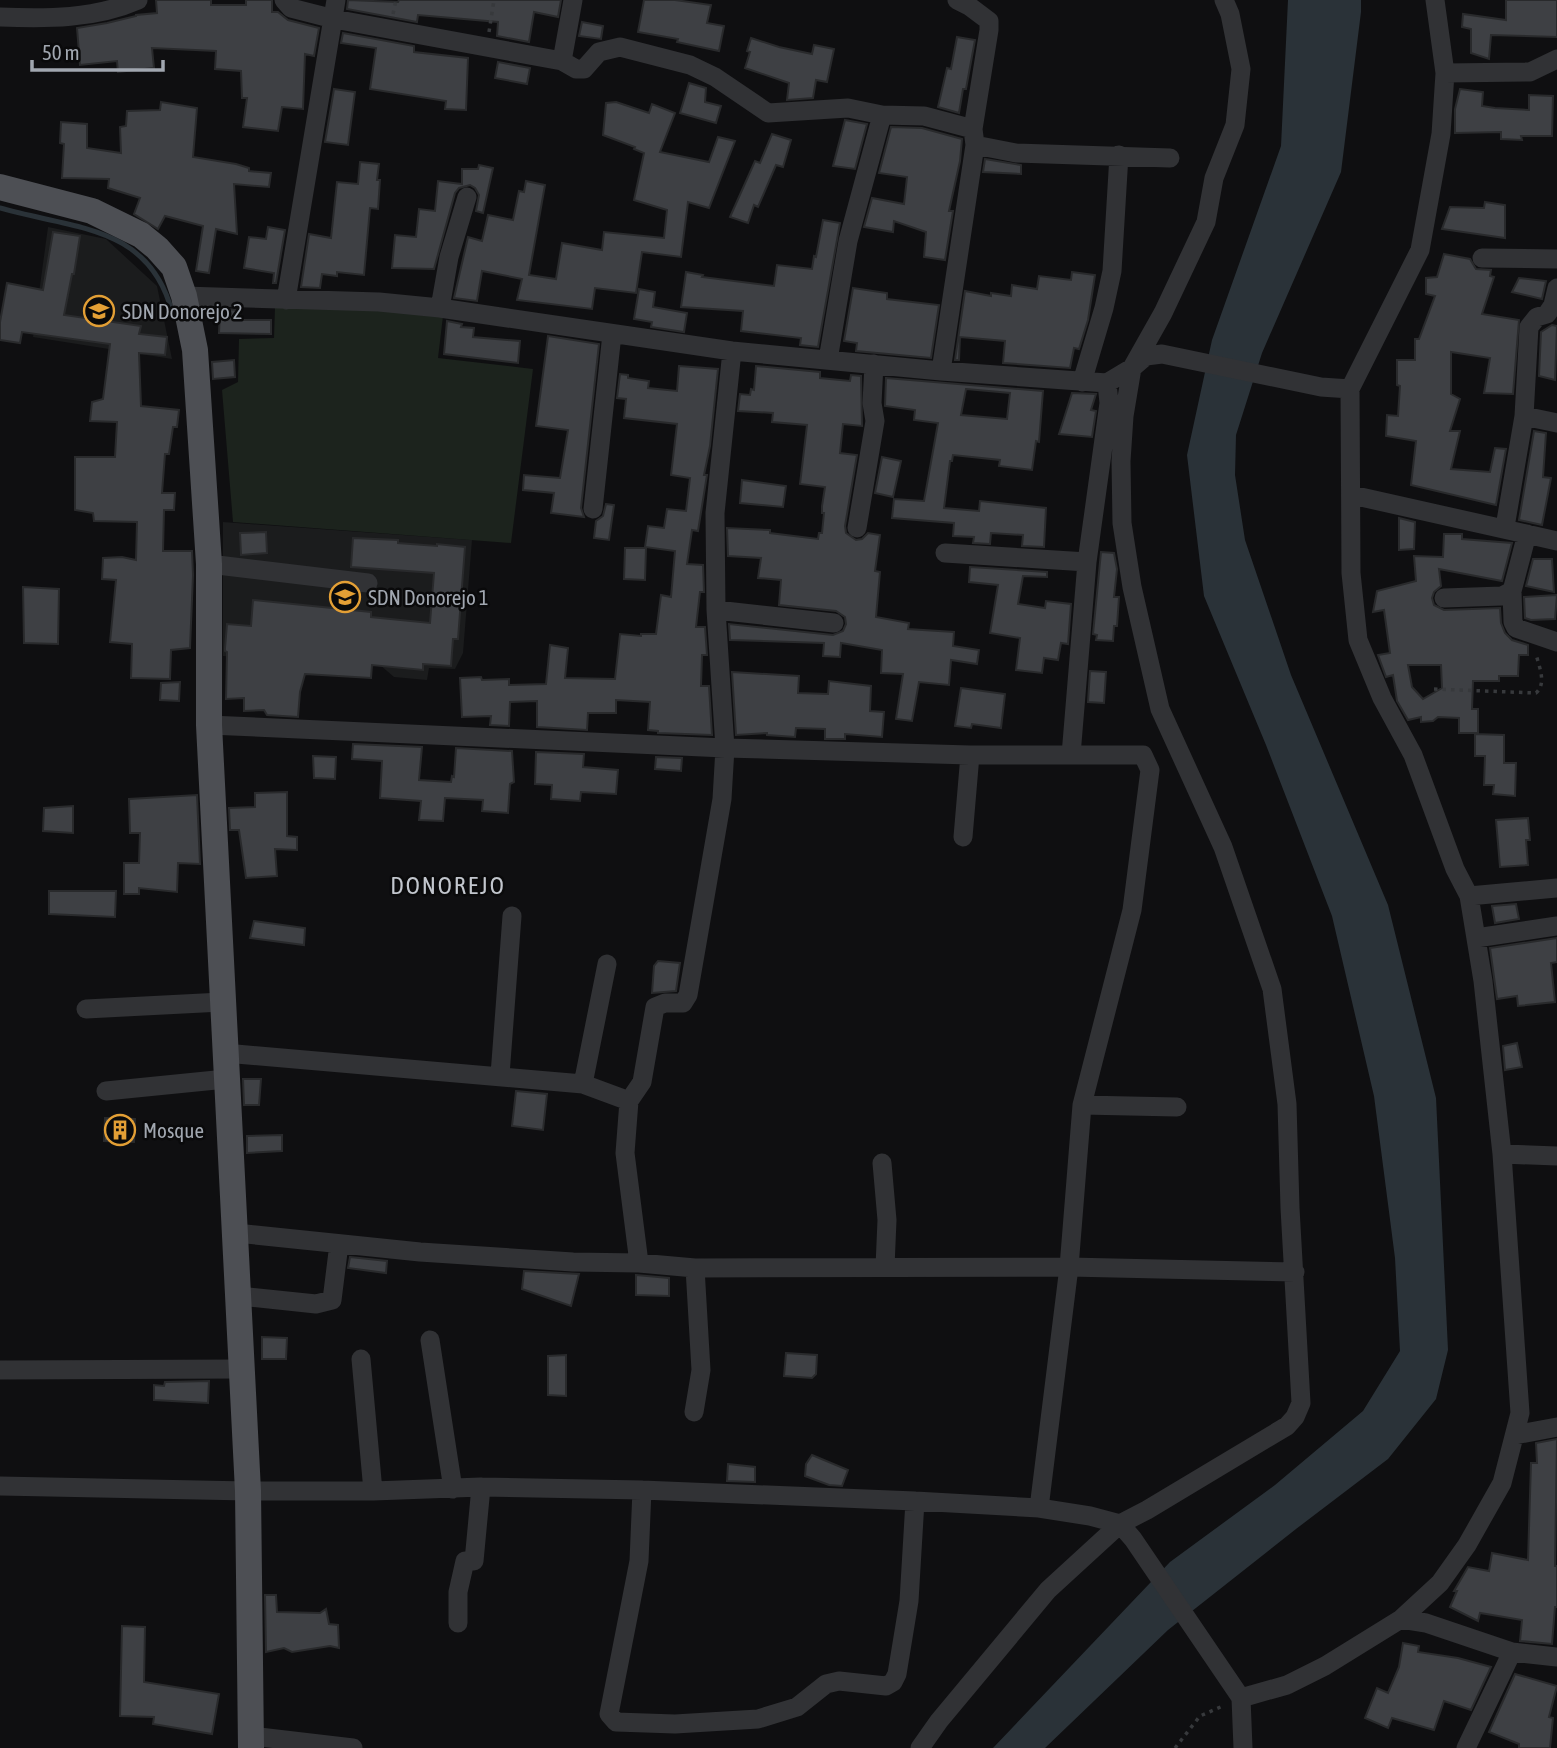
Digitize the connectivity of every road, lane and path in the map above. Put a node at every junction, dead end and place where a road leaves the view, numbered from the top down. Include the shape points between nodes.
1 (138, 0) edge
2 (284, 0) edge
3 (494, 0) edge
4 (573, 0) edge
5 (957, 0) edge
6 (1224, 0) edge
7 (1435, 0) edge
8 (335, 10) edge
9 (0, 17) edge
10 (487, 47) junction
11 (1557, 59) edge
12 (562, 61) junction
13 (1445, 73) junction
14 (882, 116) junction
15 (974, 137) junction
16 (1119, 155) junction
17 (1170, 158) dead end
18 (0, 187) edge
19 (467, 198) dead end
20 (1482, 258) dead end
21 (1557, 259) edge
22 (1557, 288) edge
23 (184, 296) junction
24 (286, 300) junction
25 (440, 308) junction
26 (612, 334) junction
27 (732, 351) junction
28 (828, 360) junction
29 (874, 364) junction
30 (1132, 368) junction
31 (941, 371) junction
32 (1082, 382) junction
33 (1107, 383) junction
34 (1350, 389) junction
35 (1524, 416) junction
36 (1557, 423) edge
37 (1352, 495) junction
38 (593, 509) dead end
39 (1505, 527) junction
40 (857, 528) dead end
41 (1527, 534) junction
42 (1557, 541) edge
43 (945, 553) dead end
44 (1087, 562) junction
45 (209, 564) junction
46 (368, 583) dead end
47 (1512, 591) junction
48 (1444, 598) dead end
49 (716, 610) junction
50 (834, 623) dead end
51 (1531, 635) junction
52 (1557, 642) edge
53 (1434, 689) dead end
54 (209, 724) junction
55 (725, 747) junction
56 (970, 755) junction
57 (1072, 755) junction
58 (963, 837) dead end
59 (1557, 888) edge
60 (1469, 896) junction
61 (512, 916) dead end
62 (1557, 926) edge
63 (1476, 938) junction
64 (607, 964) dead end
65 (222, 1002) junction
66 (86, 1009) dead end
67 (225, 1066) junction
68 (500, 1075) junction
69 (583, 1084) junction
70 (106, 1091) dead end
71 (629, 1101) junction
72 (1082, 1105) junction
73 (1177, 1107) dead end
74 (1503, 1154) junction
75 (1557, 1156) edge
76 (881, 1163) dead end
77 (236, 1233) junction
78 (339, 1244) junction
79 (639, 1263) junction
80 (884, 1266) junction
81 (1069, 1267) junction
82 (695, 1268) junction
83 (1296, 1272) junction
84 (239, 1296) junction
85 (430, 1340) dead end
86 (361, 1359) dead end
87 (242, 1369) junction
88 (0, 1370) edge
89 (694, 1412) dead end
90 (1557, 1427) edge
91 (1515, 1435) junction
92 (0, 1486) edge
93 (481, 1487) junction
94 (453, 1489) junction
95 (642, 1490) junction
96 (248, 1491) junction
97 (373, 1491) junction
98 (915, 1501) junction
99 (1039, 1508) junction
100 (1119, 1524) junction
101 (1401, 1619) junction
102 (458, 1623) dead end
103 (1512, 1652) junction
104 (1557, 1657) edge
105 (1241, 1698) junction
106 (251, 1742) edge
107 (353, 1748) edge
108 (920, 1748) edge
109 (1175, 1748) edge
110 (1243, 1748) edge
111 (1466, 1748) edge

1 - 9 street via 114,10 39,19
2 - 8 street via 291,8
3 - 10 path
4 - 12 street
5 - 15 street via 989,21
6 - 30 street via 1241,69 1236,125 1214,177 1206,222
7 - 13 street
8 - 10 street
8 - 24 street
10 - 12 street
11 - 13 street via 1530,72
12 - 14 street via 584,69 599,52 620,47 690,65 768,113 848,108
13 - 34 street via 1441,134 1420,250
14 - 15 street via 924,116
14 - 28 street via 848,240
15 - 16 street via 1016,153
15 - 31 street
16 - 17 street
16 - 32 street via 1112,271
18 - 23 main road via 92,211 141,235 174,267
19 - 25 street
20 - 21 street
22 - 35 street via 1553,305 1529,327
23 - 24 street
23 - 45 main road via 195,350
24 - 25 street
25 - 26 street
26 - 27 street
26 - 38 street
27 - 28 street
27 - 49 street via 715,513
28 - 29 street
29 - 31 street
29 - 40 street via 875,421
30 - 33 street
30 - 34 street via 1146,356 1162,354
30 - 83 street via 1121,461 1122,523 1132,587 1160,709 1223,847 1272,989 1287,1104
31 - 32 street
32 - 33 street
33 - 44 street via 1109,403
34 - 37 street
35 - 36 street
35 - 39 street
37 - 39 street
37 - 60 street via 1351,573 1359,640 1382,698 1413,755
39 - 41 street
41 - 42 street
41 - 47 street
43 - 44 street
44 - 57 street
45 - 46 street
45 - 54 main road
47 - 48 street via 1502,596
47 - 51 street via 1513,622
49 - 50 street
49 - 55 street
51 - 52 street
51 - 53 path via 1542,683 1535,693
54 - 55 street
54 - 65 main road
55 - 56 street
55 - 71 street via 722,799 688,995 686,1002 655,1007 642,1082
56 - 57 street
56 - 58 street
57 - 72 street via 1143,755 1150,770 1132,910
59 - 60 street
60 - 63 street
61 - 68 street
62 - 63 street
63 - 74 street
64 - 69 street
65 - 66 street
65 - 67 main road
67 - 68 street
67 - 70 street
67 - 77 main road
68 - 69 street
69 - 71 street
71 - 79 street via 625,1153
72 - 73 street
72 - 81 street
74 - 75 street
74 - 91 street via 1520,1413
76 - 80 street via 887,1220
77 - 78 street
77 - 84 main road
78 - 79 street
78 - 84 street via 332,1300 316,1304
79 - 82 street
80 - 81 street
80 - 82 street
81 - 83 street
81 - 99 street
82 - 89 street via 701,1370
83 - 100 street via 1301,1404 1295,1417 1287,1426
84 - 87 main road
85 - 94 street
86 - 97 street
87 - 88 street
87 - 96 main road
90 - 91 street
91 - 101 street via 1502,1483 1467,1545 1440,1583
92 - 96 street
93 - 94 street
93 - 95 street
93 - 102 street via 474,1561 465,1561
94 - 97 street
95 - 98 street
95 - 98 street via 639,1561 608,1714 616,1722 758,1719 797,1707 826,1684 886,1686 892,1682 898,1674 909,1601
96 - 97 street
96 - 106 main road
98 - 99 street
99 - 100 street
100 - 105 street
100 - 108 street via 1048,1590
101 - 103 street
101 - 105 street via 1325,1667 1287,1685
103 - 104 street
103 - 111 street
105 - 109 path via 1200,1716
105 - 110 street
106 - 107 street

